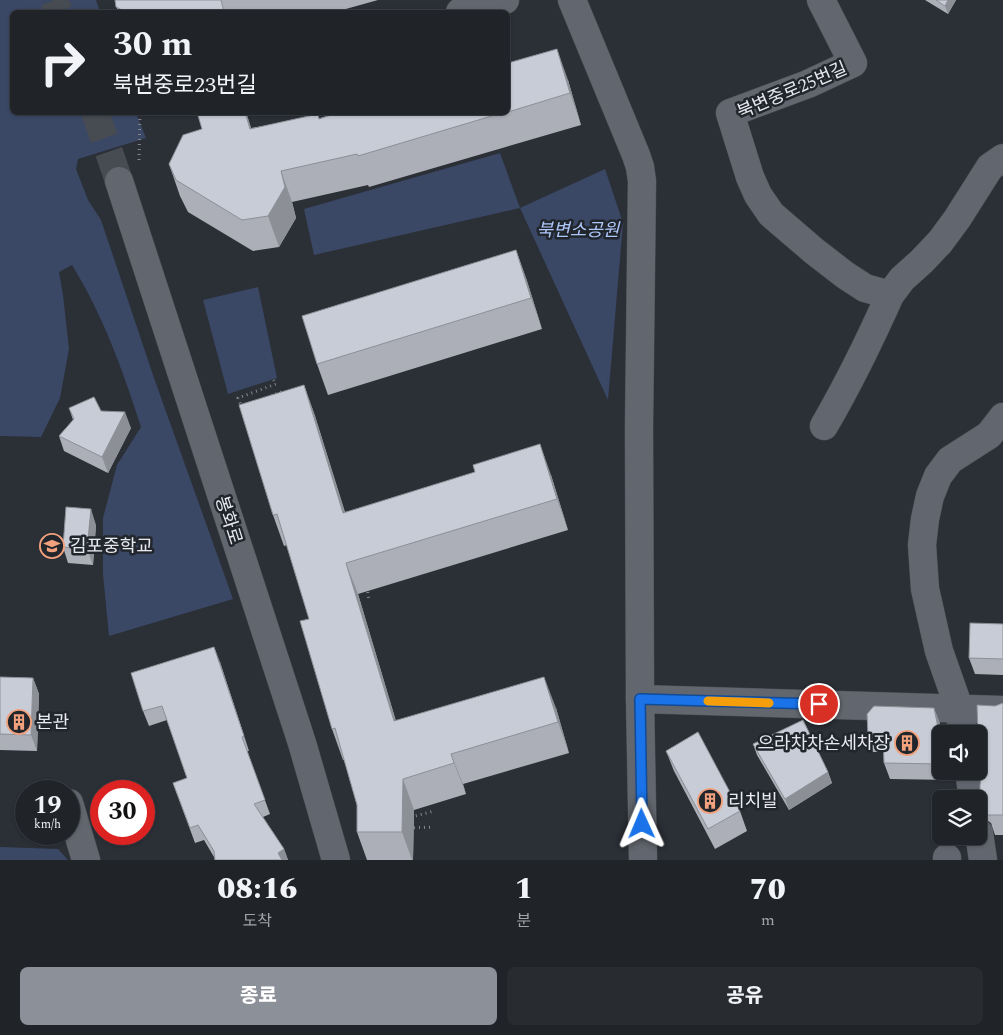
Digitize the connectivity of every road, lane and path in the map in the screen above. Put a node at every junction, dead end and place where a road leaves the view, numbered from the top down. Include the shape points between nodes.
1 (504, 0) edge
2 (572, 0) edge
3 (821, 0) edge
4 (467, 10) edge
5 (140, 115) edge
6 (1003, 158) edge
7 (139, 161) dead end
8 (119, 181) tunnel mouth
9 (890, 295) junction
10 (273, 379) dead end
11 (266, 398) edge
12 (287, 399) edge
13 (242, 408) edge
14 (1003, 417) edge
15 (824, 426) dead end
16 (366, 582) edge
17 (369, 601) dead end
18 (640, 699) junction
19 (1003, 710) edge
20 (961, 721) edge
21 (434, 812) dead end
22 (408, 818) edge
23 (434, 827) dead end
24 (408, 828) dead end
25 (80, 840) edge
26 (981, 845) edge
27 (86, 860) edge
28 (336, 860) edge
29 (643, 860) edge
30 (983, 860) edge

1 - 4 street
2 - 18 street via 636,155 642,181
3 - 9 street, 북변중로25번길 via 853,63 808,84 730,113 750,177 758,196 772,214 845,276 865,288
5 - 7 path
6 - 9 street via 990,167 940,242
8 - 28 street, 봉화로 via 299,734
9 - 15 street
10 - 13 path via 276,384 238,398
11 - 12 path via 283,391
14 - 20 street via 989,436 950,460 938,476 925,519 922,545 925,589 938,651
16 - 17 path
18 - 20 street
18 - 29 street
19 - 20 street
21 - 22 path
23 - 24 path
25 - 27 street
26 - 30 street

